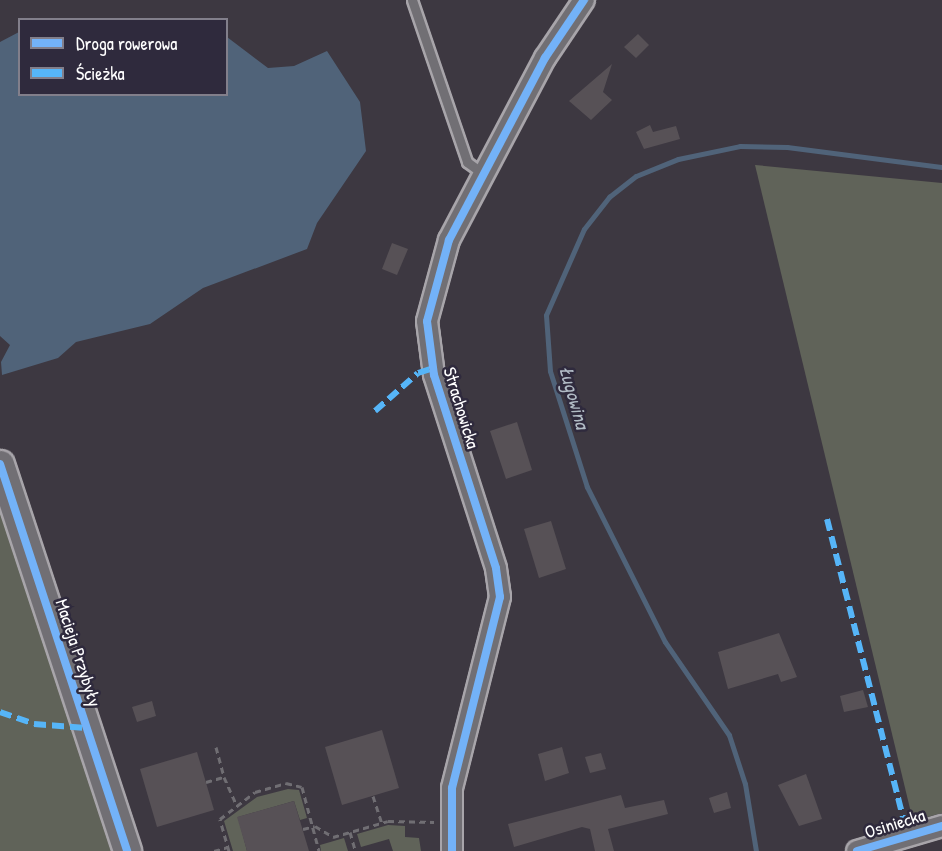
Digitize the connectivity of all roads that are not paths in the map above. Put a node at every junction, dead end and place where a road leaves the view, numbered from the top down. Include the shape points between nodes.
1 (412, 0) edge
2 (584, 0) edge
3 (486, 175) junction
4 (0, 464) edge
5 (942, 826) edge
6 (891, 846) edge
7 (127, 851) edge
8 (452, 851) edge
9 (857, 851) edge

1 - 3 lane via 467,162
2 - 3 street, Strachowicka via 545,58
3 - 8 street, Strachowicka via 449,240 427,321 434,375 496,568 500,597 452,788
4 - 7 street, Macieja Przybyły
5 - 6 street, Osiniecka
6 - 9 street, Osiniecka

